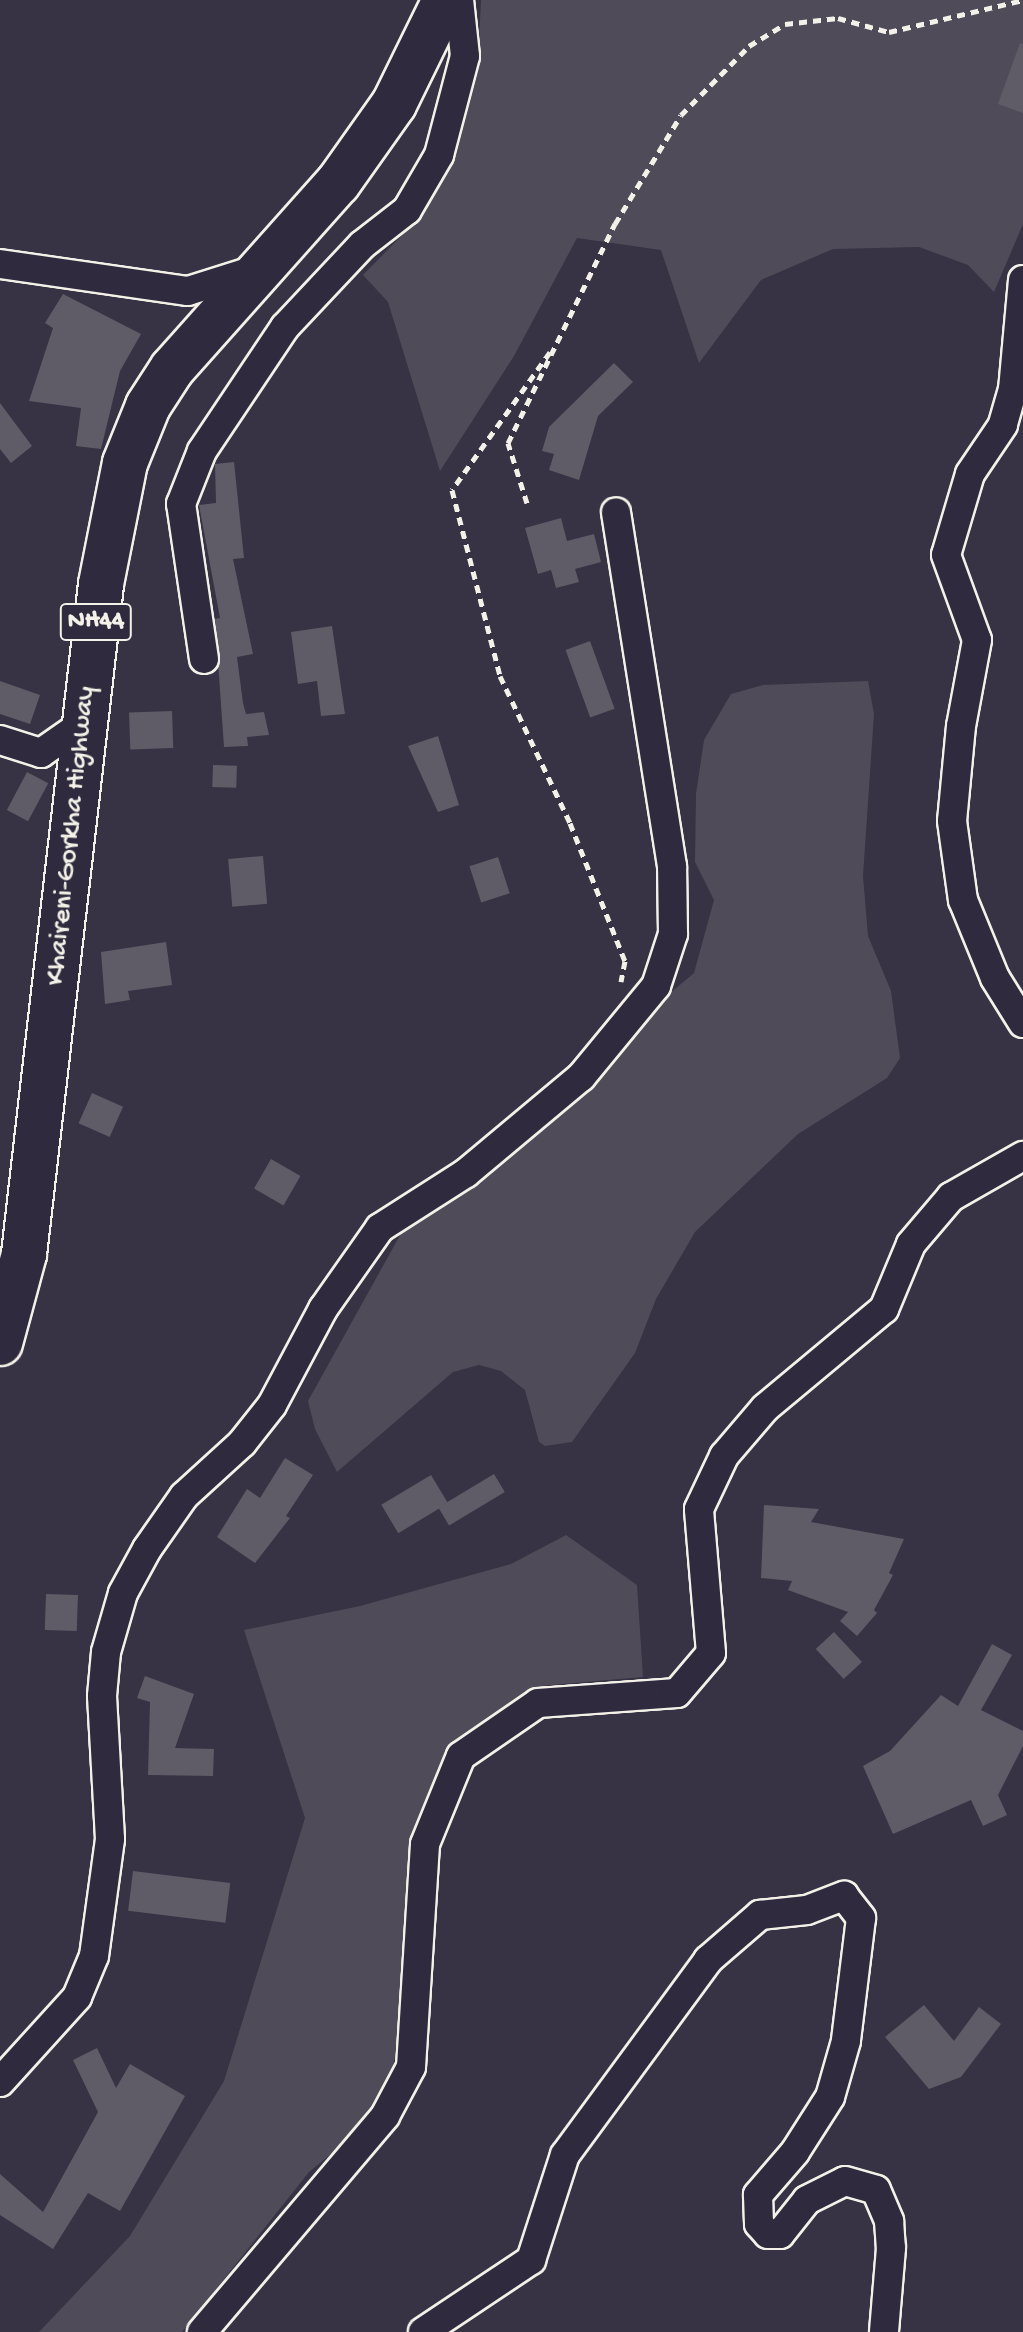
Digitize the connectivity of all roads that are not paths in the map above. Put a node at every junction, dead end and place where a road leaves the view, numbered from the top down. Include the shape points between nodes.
1 (445, 0) edge
2 (459, 0) edge
3 (0, 264) edge
4 (265, 267) junction
5 (1023, 280) edge
6 (616, 512) dead end
7 (204, 659) dead end
8 (84, 723) junction
9 (0, 740) edge
10 (1023, 1023) edge
11 (1023, 1156) edge
12 (0, 1343) edge
13 (0, 2082) edge
14 (202, 2332) edge
15 (423, 2332) edge
16 (884, 2332) edge

1 - 4 main road, Khaireni-Gorkha Highway / NH44 via 394,104 338,183
2 - 7 street via 465,56 439,155 407,210 362,245 285,327 202,451 181,504
3 - 4 street via 188,291
4 - 8 main road, Khaireni-Gorkha Highway / NH44 via 172,369 148,406 125,463 101,584
5 - 10 street via 1006,413 970,474 946,555 977,640 961,726 952,821 963,900 995,978
6 - 13 street via 672,866 673,934 656,986 581,1077 466,1173 380,1228 323,1309 272,1405 242,1443 184,1496 147,1549 123,1593 106,1652 102,1696 110,1839 94,1956 77,1997
8 - 9 street via 41,753
8 - 12 main road, Khaireni-Gorkha Highway / NH44 via 24,1254
11 - 14 street via 951,1197 911,1244 884,1309 765,1408 724,1456 699,1509 711,1653 677,1693 538,1703 461,1756 425,1844 411,2067 385,2116
15 - 16 street via 531,2260 565,2155 708,1960 760,1915 807,1910 844,1896 861,1918 846,2041 830,2097 795,2152 758,2195 759,2224 768,2234 780,2234 807,2200 845,2181 876,2190 889,2221 891,2248

